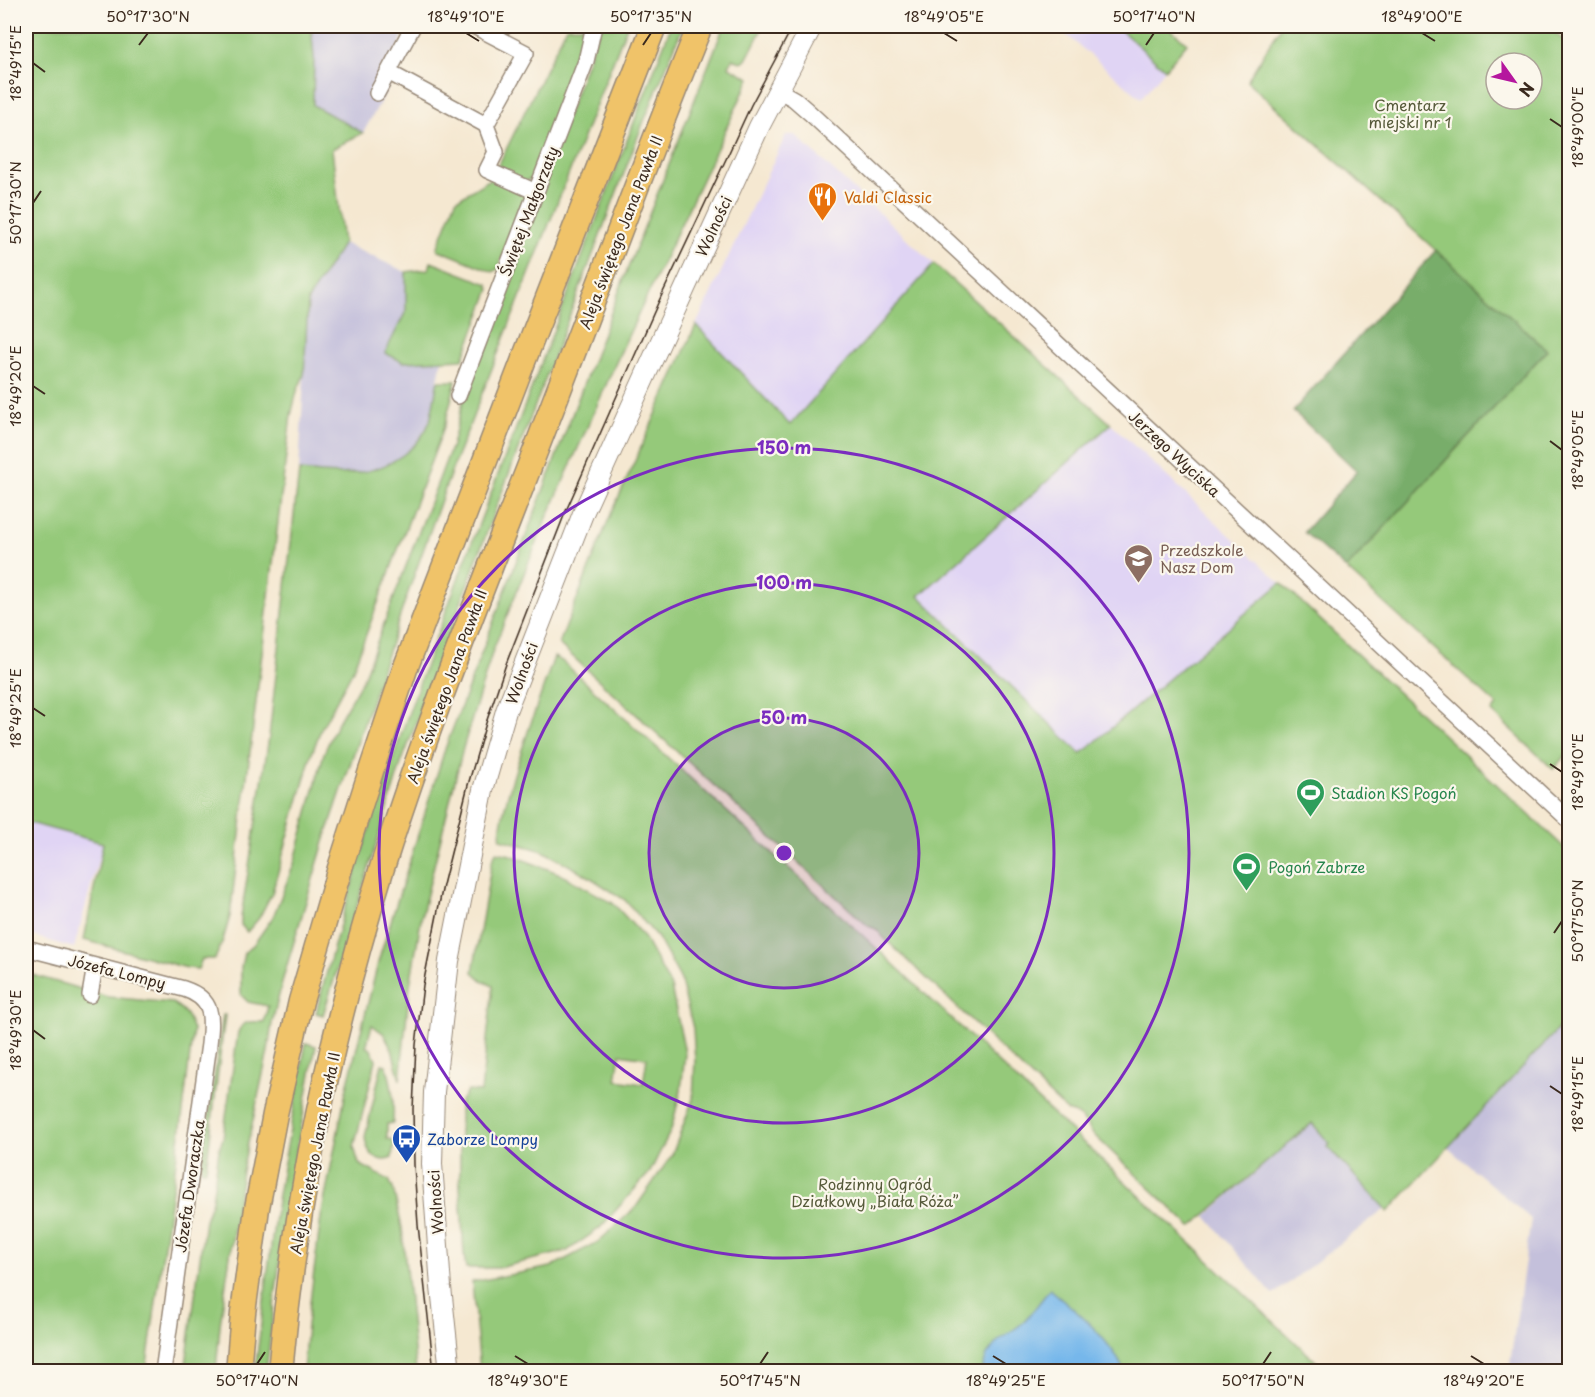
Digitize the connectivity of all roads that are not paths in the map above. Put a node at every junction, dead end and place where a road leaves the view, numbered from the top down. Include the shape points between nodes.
1 (413, 26) edge
2 (474, 26) edge
3 (594, 26) edge
4 (700, 26) edge
5 (812, 26) edge
6 (653, 27) edge
7 (388, 72) junction
8 (778, 90) junction
9 (377, 93) dead end
10 (486, 125) junction
11 (536, 192) junction
12 (458, 396) dead end
13 (1569, 821) edge
14 (26, 948) edge
15 (94, 966) junction
16 (90, 994) dead end
17 (206, 1002) joint
18 (163, 1371) edge
19 (238, 1371) edge
20 (280, 1371) edge
21 (450, 1371) edge

1 - 7 street
2 - 10 street via 526,53
3 - 11 street, Świętej Małgorzaty via 586,61
4 - 20 main road, Aleja świętego Jana Pawła II via 457,652 381,871 345,998 321,1106 293,1259
5 - 8 street, Wolności
6 - 19 main road via 405,669 344,857 301,1001 275,1114 257,1208
7 - 9 street
7 - 10 street
8 - 13 street, Jerzego Wyciska via 810,113
8 - 21 street, Wolności via 584,511 506,711 483,790 450,961 434,1092 432,1164
10 - 11 street via 496,152 487,170
11 - 12 street, Świętej Małgorzaty
14 - 15 street, Józefa Lompy
15 - 16 street
15 - 17 street, Józefa Lompy via 184,989
17 - 18 street, Józefa Dworaczka via 211,1020 209,1044

